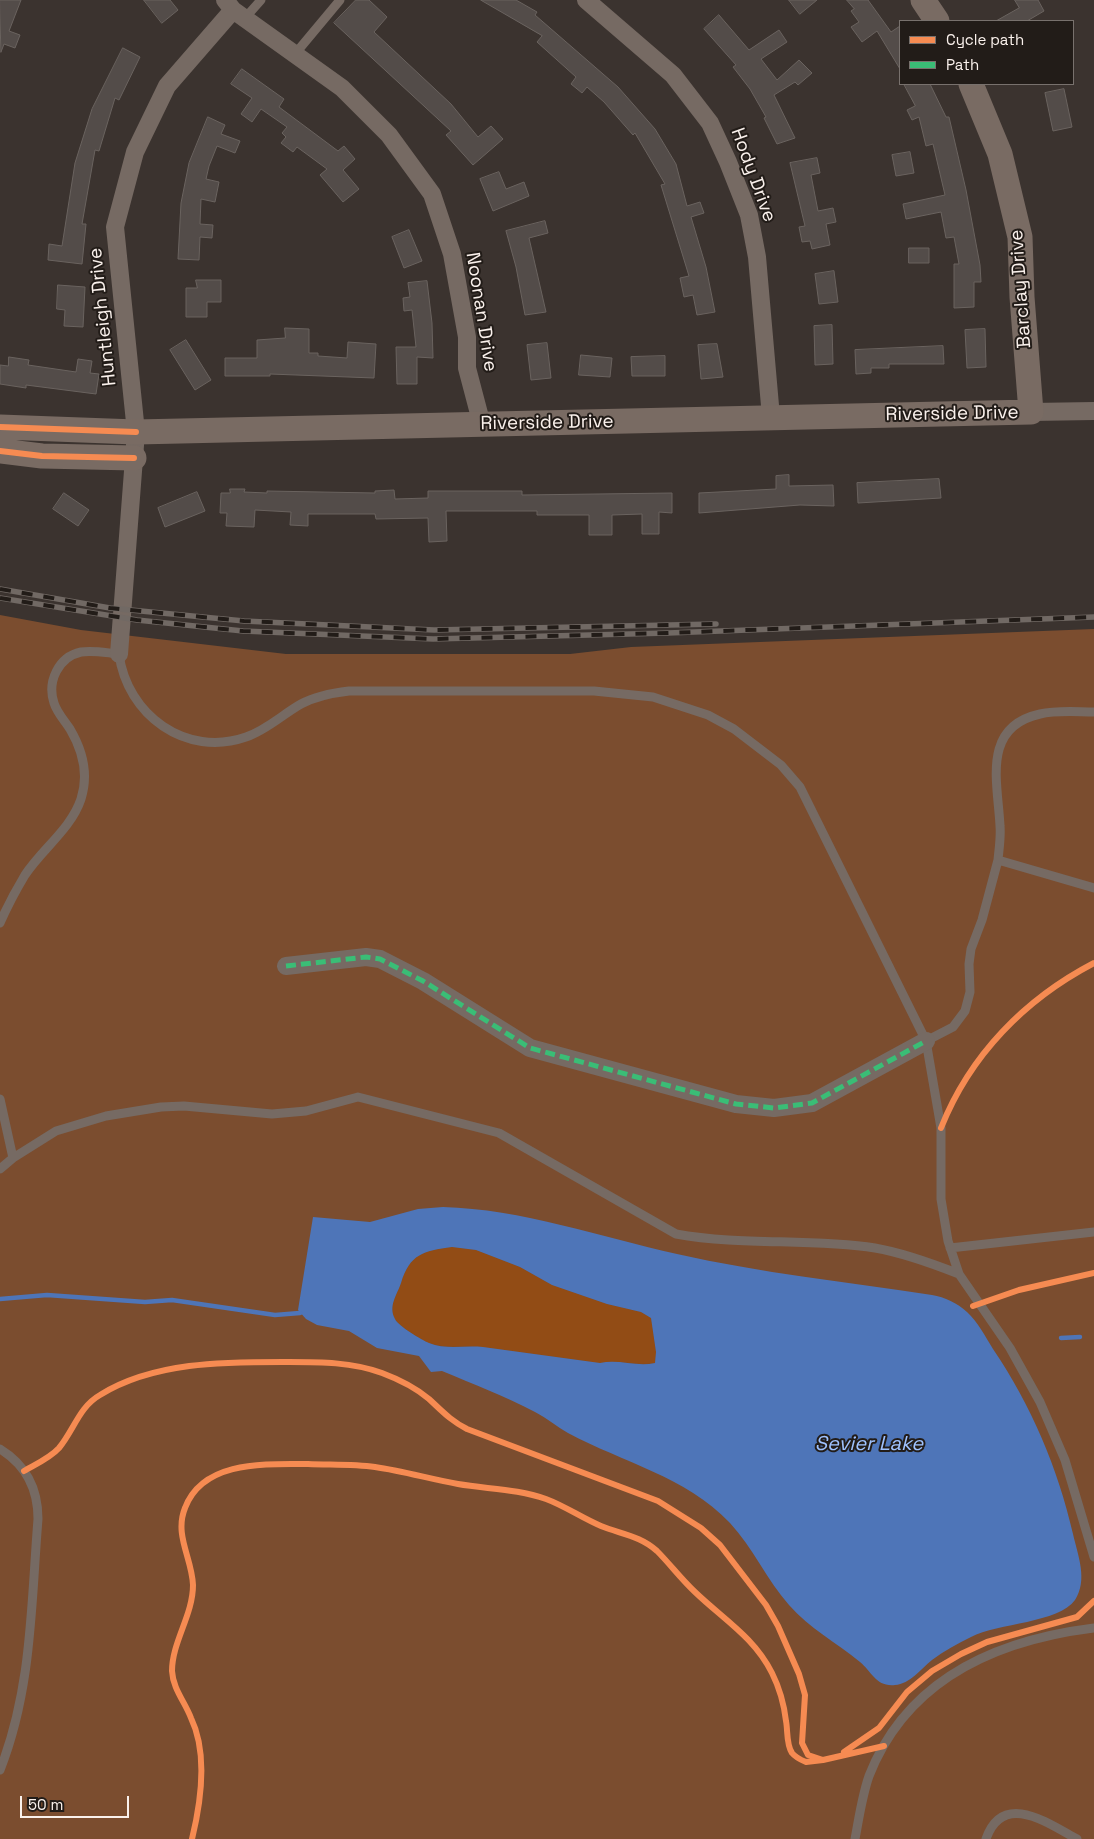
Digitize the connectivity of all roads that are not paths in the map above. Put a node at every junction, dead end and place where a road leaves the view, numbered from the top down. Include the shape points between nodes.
1 (261, 0) edge
2 (340, 0) edge
3 (586, 0) edge
4 (923, 0) edge
5 (234, 9) edge
6 (936, 20) edge
7 (295, 54) junction
8 (971, 85) edge
9 (1094, 411) edge
10 (1031, 412) junction
11 (771, 417) junction
12 (482, 425) junction
13 (0, 427) edge
14 (136, 432) junction
15 (0, 451) edge
16 (134, 458) junction
17 (119, 654) junction
18 (1094, 712) edge
19 (998, 860) junction
20 (1094, 888) edge
21 (0, 923) edge
22 (286, 966) dead end
23 (926, 1041) junction
24 (0, 1100) edge
25 (13, 1158) junction
26 (0, 1169) edge
27 (1094, 1232) edge
28 (950, 1248) junction
29 (958, 1274) junction
30 (0, 1449) edge
31 (1094, 1557) edge
32 (1094, 1628) edge
33 (0, 1770) edge
34 (855, 1839) edge
35 (986, 1839) edge
36 (1077, 1839) edge

1 - 5 lane
2 - 7 lane
3 - 11 street, Hody Drive via 673,75 710,123 728,162 749,215 757,257
4 - 6 street
5 - 7 street, Noonan Drive
5 - 14 street, Huntleigh Drive via 168,86 135,152 115,227
7 - 12 street, Noonan Drive via 342,88 389,135 432,194 452,254 468,337 467,368
8 - 10 street, Barclay Drive via 1000,154 1020,237
9 - 10 street, Riverside Drive
10 - 11 street, Riverside Drive
11 - 12 street, Riverside Drive
12 - 14 street, Riverside Drive
13 - 14 street, Riverside Drive
14 - 16 street, Huntleigh Drive
15 - 16 street via 42,456
16 - 17 street, Huntleigh Drive
17 - 21 lane via 77,654 66,659 55,674 54,702 83,757 82,795 70,821 25,875
17 - 23 lane via 128,688 144,712 167,730 200,742 246,737 312,699 349,691 624,692 653,696 708,715 758,746 800,787
18 - 19 lane via 1035,716 1018,725 1004,739 998,751 995,771 1000,827
19 - 20 lane
19 - 23 lane via 971,949 970,992 965,1011 953,1027
22 - 23 street via 366,957 380,959 423,981 530,1048 717,1100 755,1107 812,1103
23 - 28 lane via 941,1128 941,1199
24 - 25 lane
25 - 26 lane
25 - 29 lane via 56,1131 134,1111 184,1106 272,1114 306,1111 358,1097 499,1133 676,1234 706,1240 874,1248 931,1263
27 - 28 lane
28 - 29 lane
29 - 31 lane via 1010,1348 1040,1402 1065,1460
30 - 33 lane via 13,1458 29,1478 37,1502 38,1520 26,1674 18,1717
32 - 34 lane via 1023,1643 977,1660 925,1694 904,1717 878,1756 862,1800
35 - 36 lane via 996,1822 1020,1813 1036,1817

